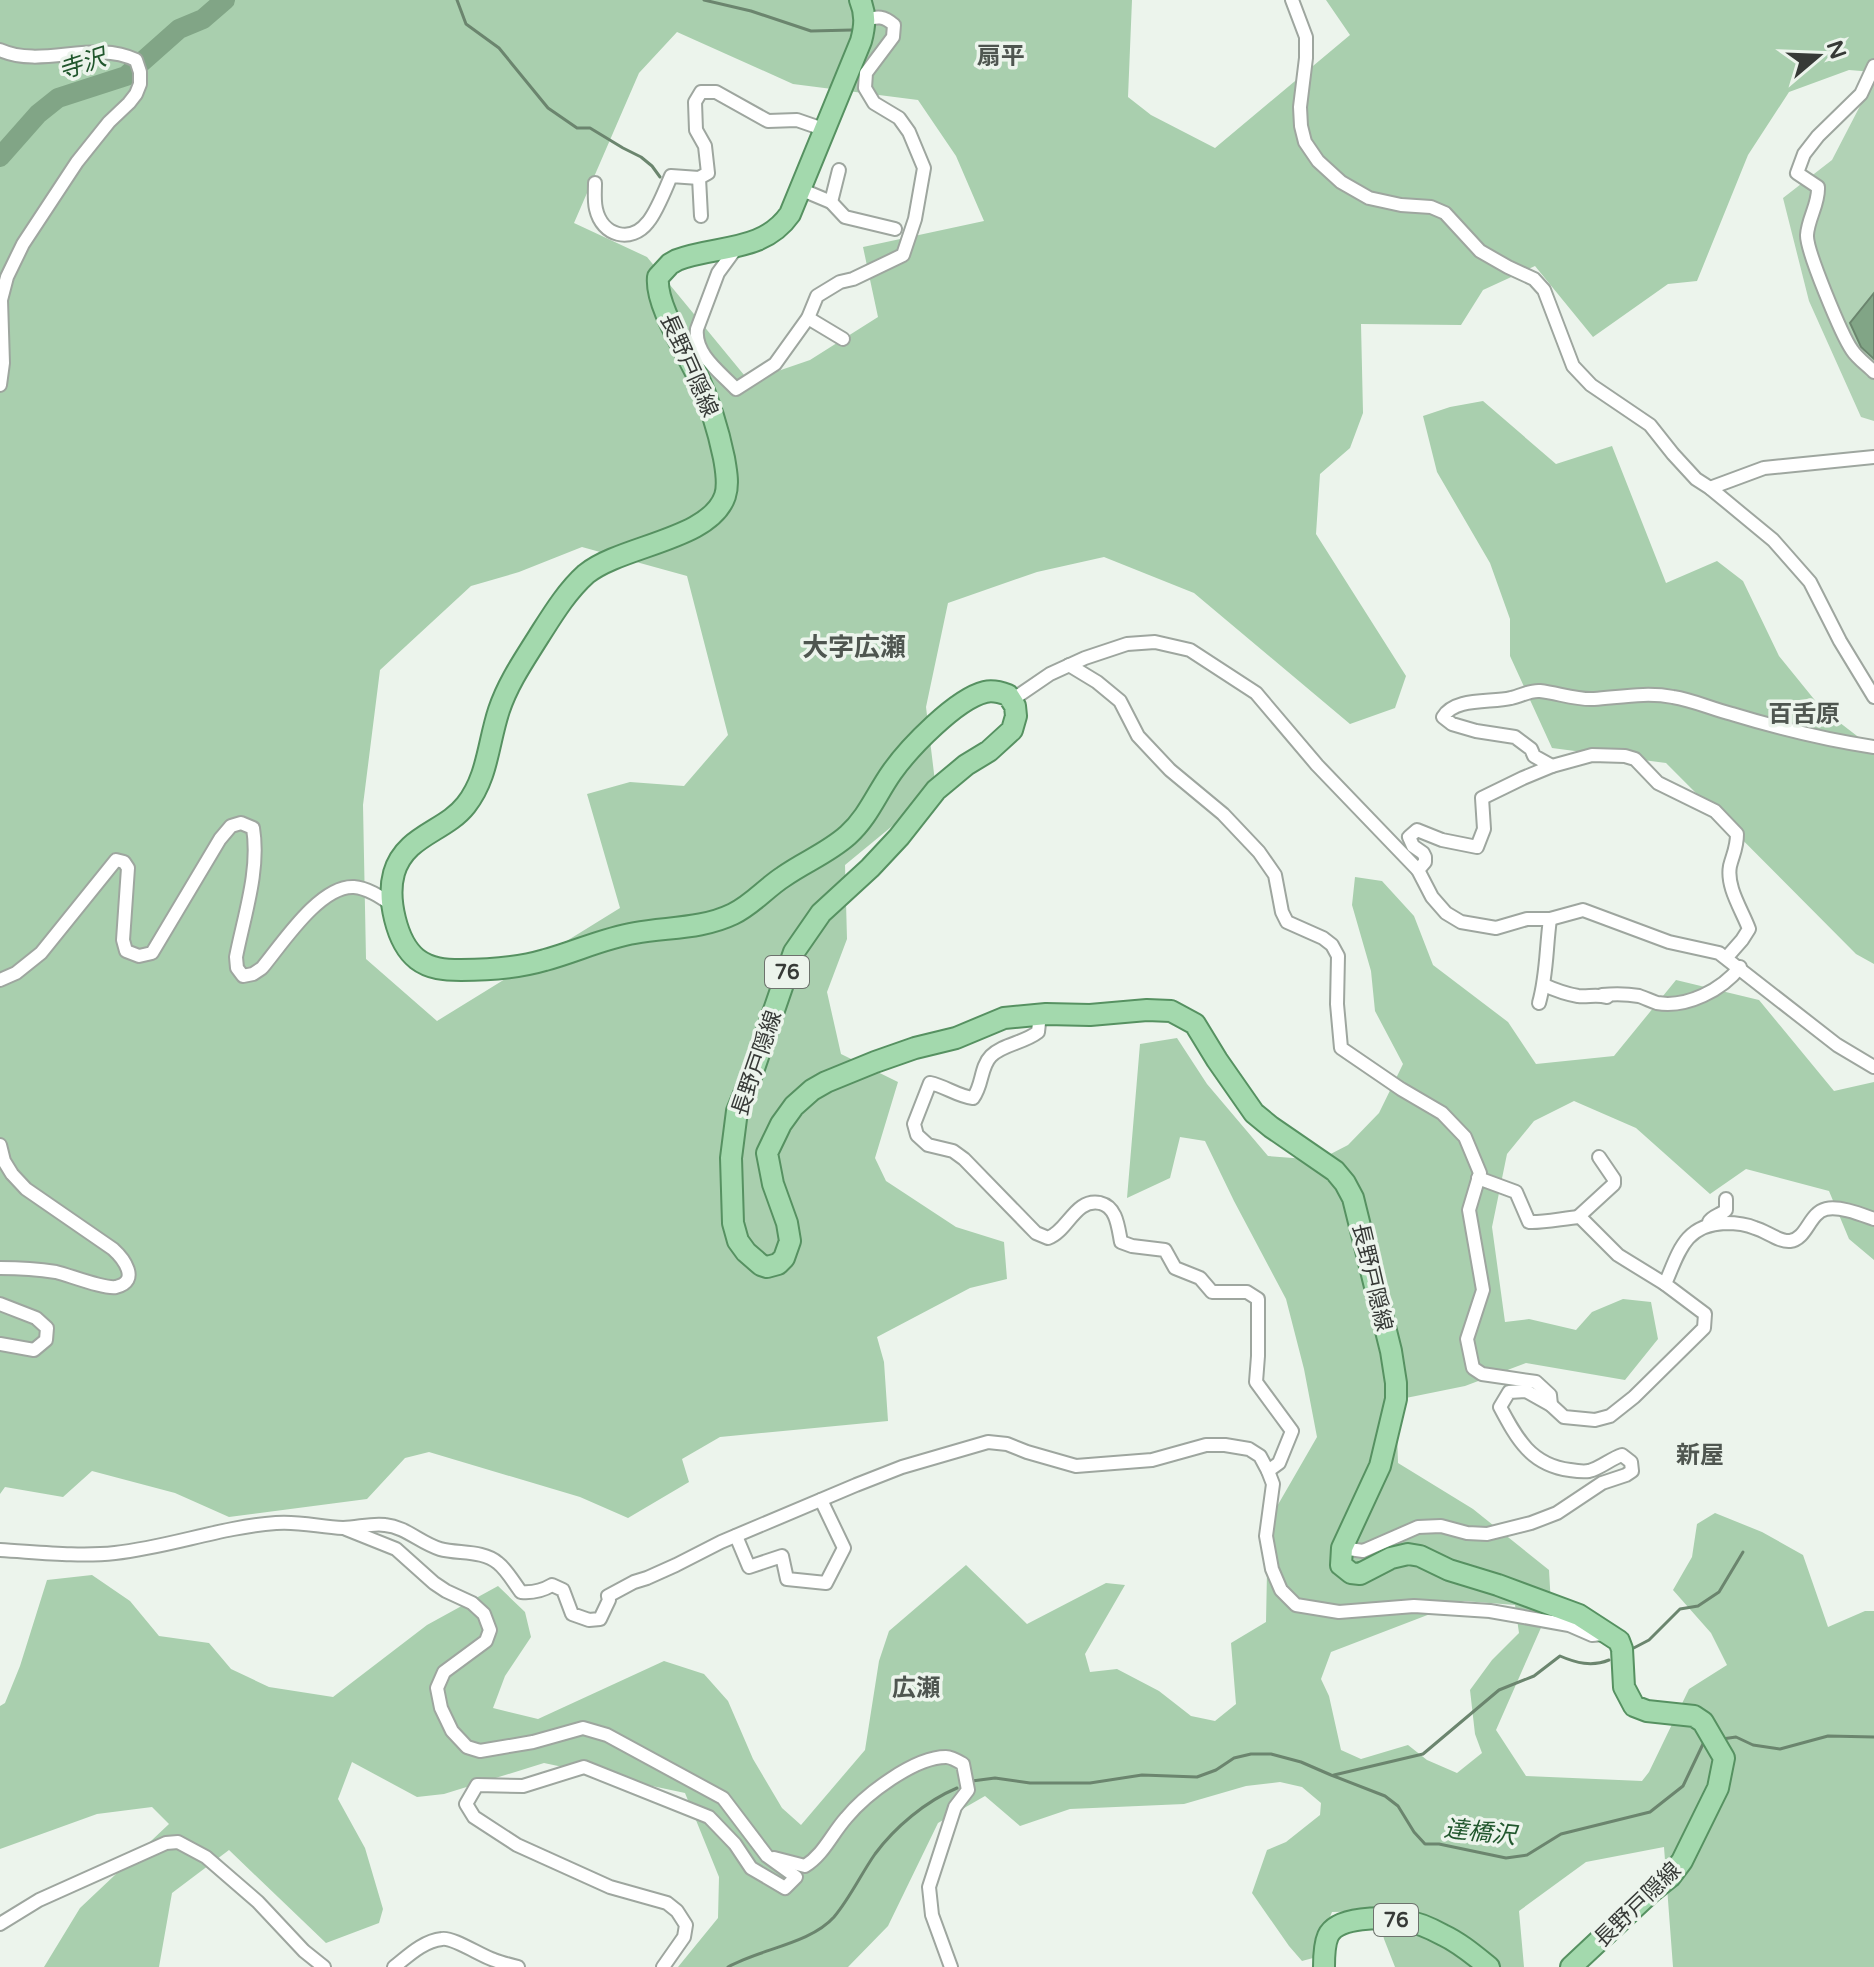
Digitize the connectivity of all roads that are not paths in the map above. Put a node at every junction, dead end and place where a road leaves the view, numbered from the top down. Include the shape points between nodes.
1 (1292, 0) edge
2 (862, 10) edge
3 (0, 50) edge
4 (1874, 66) edge
5 (823, 129) junction
6 (839, 170) dead end
7 (699, 178) junction
8 (595, 183) dead end
9 (800, 189) junction
10 (831, 202) junction
11 (701, 216) dead end
12 (895, 229) dead end
13 (737, 247) junction
14 (808, 318) junction
15 (843, 339) dead end
16 (1874, 372) edge
17 (0, 385) edge
18 (1874, 457) edge
19 (1710, 488) junction
20 (1069, 665) junction
21 (1874, 697) edge
22 (1012, 700) junction
23 (1874, 747) edge
24 (1552, 766) junction
25 (1418, 870) junction
26 (394, 906) junction
27 (1550, 919) junction
28 (1727, 957) junction
29 (1740, 967) junction
30 (0, 980) edge
31 (1544, 985) junction
32 (1602, 995) junction
33 (1618, 1002) dead end
34 (1539, 1003) dead end
35 (1040, 1014) junction
36 (1874, 1067) edge
37 (0, 1145) edge
38 (1599, 1157) dead end
39 (1478, 1178) junction
40 (1726, 1199) dead end
41 (1578, 1217) junction
42 (1874, 1219) edge
43 (1707, 1226) junction
44 (0, 1268) edge
45 (1665, 1284) junction
46 (0, 1304) edge
47 (0, 1344) edge
48 (1551, 1405) junction
49 (1268, 1471) junction
50 (821, 1500) junction
51 (343, 1528) junction
52 (736, 1536) junction
53 (1342, 1548) junction
54 (0, 1550) edge
55 (1605, 1633) junction
56 (767, 1856) junction
57 (0, 1924) edge
58 (324, 1967) edge
59 (394, 1967) edge
60 (518, 1967) edge
61 (663, 1967) edge
62 (951, 1967) edge
63 (1324, 1967) edge
64 (1489, 1967) edge
65 (1571, 1967) edge

1 - 19 street via 1306,37 1301,126 1318,161 1369,198 1445,213 1480,251 1534,279 1544,290 1573,366 1591,385 1650,425 1688,471
2 - 5 main road, 長野戸隠線 via 861,41
2 - 14 street via 894,25 893,37 866,73 865,88 874,103 899,118 924,168 903,255 817,296
3 - 17 street via 19,57 112,51 136,60 140,72 136,94 77,162 7,277 1,300
4 - 16 street via 1861,94 1818,136 1797,173 1818,187 1808,245 1852,351
5 - 7 street via 797,120 768,121 716,92 701,92 695,102 696,130 705,146 708,173
5 - 9 main road, 長野戸隠線
6 - 10 street
7 - 8 street via 671,176 649,221 633,235 606,227 596,211
7 - 11 street
9 - 10 street
9 - 13 main road, 長野戸隠線 via 780,226
10 - 12 street via 845,217
13 - 14 street via 718,273 696,337 700,350 736,389 775,364
13 - 26 main road, 長野戸隠線 via 677,260 663,270 657,283 714,419 726,471 722,502 692,529 606,561 569,593 507,688 478,786 465,806 399,859 392,884
14 - 15 street
18 - 19 street via 1764,468
19 - 21 street via 1773,540 1810,582
20 - 22 street
20 - 25 street via 1127,644 1155,642 1190,650 1256,693
20 - 39 street via 1120,701 1138,736 1259,852 1275,875 1287,922 1323,938 1338,956 1341,1048 1442,1113 1465,1137
22 - 26 main road, 長野戸隠線 via 1002,692 986,692 950,713 897,765 848,835 719,920 623,936 519,966 453,970 435,968 411,953 400,937
22 - 35 main road, 長野戸隠線 / 76 via 1012,730 936,790 899,837 821,913 794,952 737,1111 731,1158 733,1223 746,1252 767,1267 784,1258 790,1241 767,1153 781,1124 812,1090 875,1062 1004,1018
23 - 24 street via 1660,695 1591,699 1540,691 1461,704 1443,717 1476,731 1515,737
24 - 25 street via 1482,798 1484,829 1477,847 1412,833 1410,843 1425,857
24 - 28 street via 1592,755 1635,759 1658,783 1715,811 1737,834 1730,882 1749,929
25 - 27 street via 1432,897 1461,922 1496,928
26 - 30 street via 355,887 337,889 313,907 262,968 243,976 236,957 256,846 253,828 241,823 220,839 152,953 126,951 128,868 116,860 41,953
27 - 28 street via 1583,910
27 - 31 street
28 - 29 street
29 - 32 street via 1729,981 1689,1002
29 - 36 street via 1837,1045
31 - 32 street via 1579,996
31 - 34 street
32 - 33 street
35 - 49 street via 1038,1032 987,1060 973,1098 930,1083 914,1124 917,1135 964,1159 1036,1233 1058,1235 1079,1208 1105,1204 1112,1210 1121,1242 1165,1250 1175,1268 1200,1278 1212,1292 1247,1292 1258,1299 1256,1382 1292,1431 1279,1463
35 - 53 main road, 長野戸隠線 / 76 via 1171,1011 1195,1024 1254,1113 1345,1183 1361,1224 1391,1351 1396,1399 1380,1466
37 - 44 street via 4,1161 26,1189 113,1249 128,1274 117,1287 57,1272
38 - 41 street via 1614,1184
39 - 41 street via 1516,1192 1529,1222
39 - 48 street via 1469,1210 1483,1290 1467,1339 1473,1368 1536,1382 1550,1395
40 - 43 street via 1726,1210
41 - 45 street via 1618,1255
42 - 43 street via 1823,1210 1798,1238 1787,1241 1732,1223
43 - 45 street via 1681,1247
45 - 48 street via 1705,1314 1704,1328 1610,1416 1564,1417
46 - 47 street via 47,1328 46,1340 34,1350
48 - 53 street via 1526,1391 1509,1392 1500,1407 1534,1457 1557,1468 1586,1472 1622,1455 1632,1471 1531,1523 1487,1534 1418,1527 1363,1551
49 - 50 street via 1249,1449 1225,1445 1152,1460 1076,1466 988,1442 902,1467
49 - 55 street via 1273,1484 1266,1536 1272,1569 1281,1590 1296,1605 1339,1612 1414,1606 1490,1611 1569,1625 1592,1635
50 - 52 street
50 - 52 street via 844,1548 826,1583 787,1579 782,1556 749,1567
51 - 52 street via 387,1525 438,1549 497,1562 521,1592 552,1585 563,1590 572,1614 589,1620 600,1619 608,1596
51 - 54 street via 278,1522 111,1554
51 - 56 street via 396,1549 434,1583 484,1614 490,1630 486,1641 444,1672 437,1688 452,1731 467,1747 480,1751 583,1728 607,1735 723,1798
53 - 55 main road, 長野戸隠線 via 1341,1565 1351,1573 1360,1574 1391,1558 1420,1556 1579,1615
55 - 65 main road, 長野戸隠線 via 1619,1641 1624,1687 1634,1706 1694,1716 1724,1758 1718,1788 1682,1861
56 - 61 street via 796,1877 785,1888 751,1868 709,1817 584,1767 523,1786 477,1785 466,1804 474,1817 517,1845 677,1911 686,1925 684,1937
56 - 62 street via 805,1866 846,1818 906,1769 948,1756 963,1764 968,1790 955,1807 929,1887 932,1915
57 - 58 street via 97,1873 178,1842 206,1857
59 - 60 street via 443,1938
63 - 64 main road, 76 via 1334,1928 1343,1922 1384,1919 1443,1934

